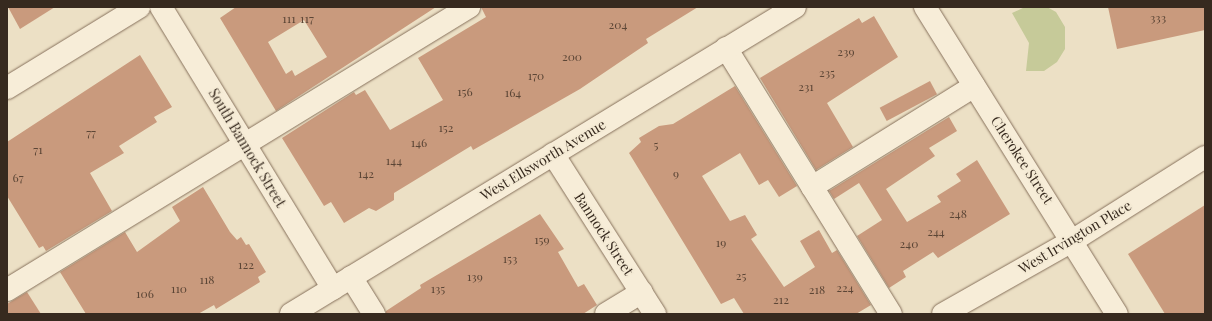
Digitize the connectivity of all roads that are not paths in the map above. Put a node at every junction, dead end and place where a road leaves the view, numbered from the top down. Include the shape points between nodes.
1 (139, 7) edge
2 (161, 7) edge
3 (469, 7) edge
4 (795, 7) edge
5 (925, 7) edge
6 (726, 48) junction
7 (974, 86) junction
8 (7, 88) edge
9 (245, 143) junction
10 (553, 154) junction
11 (1205, 157) edge
12 (812, 187) junction
13 (1072, 241) junction
14 (351, 277) junction
15 (333, 289) junction
16 (7, 290) edge
17 (642, 292) junction
18 (291, 314) edge
19 (374, 314) edge
20 (606, 314) edge
21 (655, 314) edge
22 (891, 314) edge
23 (943, 314) edge
24 (1117, 314) edge

1 - 8 street
2 - 9 street, South Bannock Street
3 - 9 street
4 - 6 street, West Ellsworth Avenue
5 - 7 street, Cherokee Street
6 - 10 street, West Ellsworth Avenue
6 - 12 street
7 - 12 street
7 - 13 street, Cherokee Street
9 - 15 street, South Bannock Street
9 - 16 street
10 - 14 street, West Ellsworth Avenue
10 - 17 street, Bannock Street
11 - 13 street, West Irvington Place
12 - 22 street
13 - 23 street, West Irvington Place
13 - 24 street, Cherokee Street
14 - 15 street, West Ellsworth Avenue
14 - 19 street
15 - 18 street, West Ellsworth Avenue
17 - 20 street
17 - 21 street, Bannock Street

